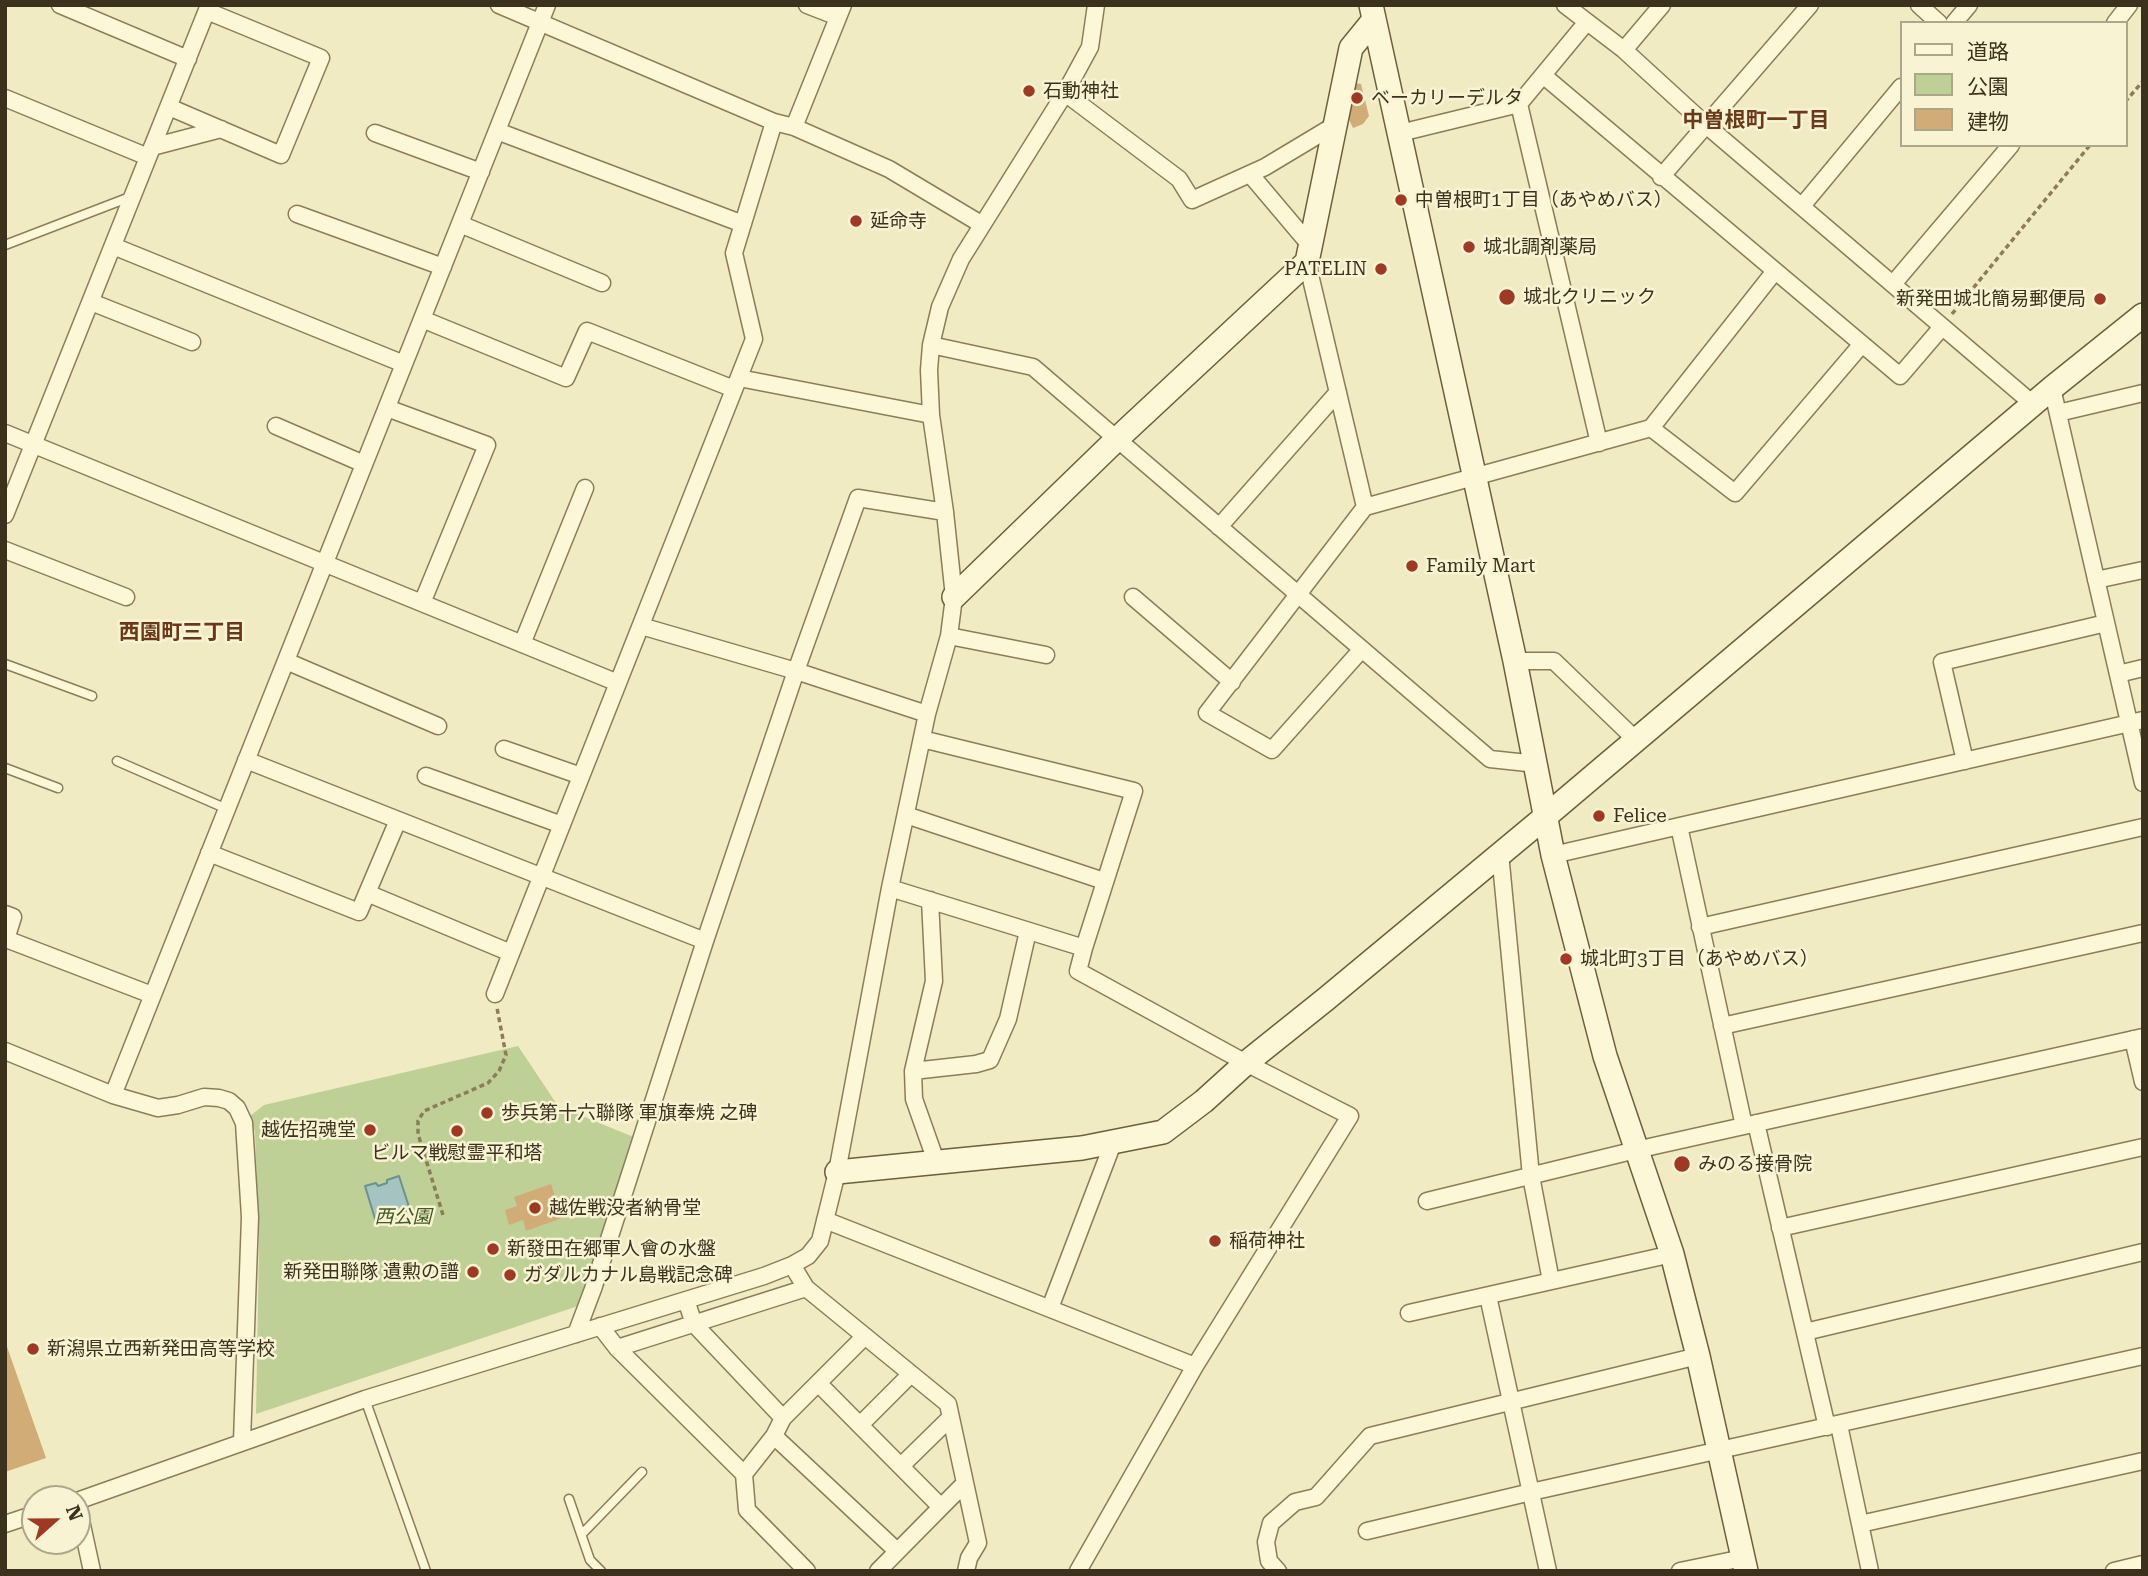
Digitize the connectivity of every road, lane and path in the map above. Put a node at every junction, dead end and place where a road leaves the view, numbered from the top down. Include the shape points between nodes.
1 (60, 5) edge
2 (499, 5) edge
3 (547, 5) edge
4 (807, 5) edge
5 (1096, 5) edge
6 (1566, 5) edge
7 (1662, 5) edge
8 (1810, 5) edge
9 (1919, 5) edge
10 (1969, 5) edge
11 (2129, 5) edge
12 (208, 8) edge
13 (840, 11) edge
14 (1372, 13) edge
15 (1937, 21) edge
16 (1957, 21) edge
17 (2117, 21) edge
18 (541, 22) junction
19 (1586, 23) junction
20 (1624, 50) junction
21 (188, 60) junction
22 (1544, 76) junction
23 (2143, 81) edge
24 (1899, 89) edge
25 (1065, 93) junction
26 (5, 99) edge
27 (2127, 101) edge
28 (1519, 104) junction
29 (169, 107) junction
30 (774, 122) junction
31 (1335, 125) junction
32 (1706, 125) junction
33 (794, 127) junction
34 (220, 130) junction
35 (497, 131) junction
36 (1400, 132) junction
37 (375, 133) dead end
38 (2009, 147) edge
39 (2088, 147) edge
40 (150, 152) junction
41 (481, 172) junction
42 (1250, 174) junction
43 (1661, 177) junction
44 (133, 196) junction
45 (1802, 206) junction
46 (297, 214) dead end
47 (460, 224) junction
48 (743, 224) junction
49 (981, 224) junction
50 (5, 245) edge
51 (113, 246) junction
52 (1309, 253) junction
53 (443, 267) junction
54 (1775, 271) junction
55 (602, 283) dead end
56 (1893, 284) junction
57 (90, 302) junction
58 (2143, 315) edge
59 (422, 320) junction
60 (1942, 327) junction
61 (192, 342) dead end
62 (1862, 344) junction
63 (931, 345) junction
64 (404, 364) junction
65 (737, 383) junction
66 (2052, 388) junction
67 (1338, 392) junction
68 (2143, 393) edge
69 (2033, 404) junction
70 (387, 408) junction
71 (2058, 413) junction
72 (931, 415) junction
73 (276, 426) dead end
74 (1651, 428) junction
75 (5, 433) edge
76 (1117, 439) junction
77 (1598, 443) junction
78 (34, 444) junction
79 (364, 464) junction
80 (1473, 478) junction
81 (585, 488) dead end
82 (1366, 507) junction
83 (946, 512) junction
84 (5, 515) edge
85 (1219, 527) junction
86 (5, 550) edge
87 (325, 563) junction
88 (2143, 569) edge
89 (2096, 580) junction
90 (1299, 596) junction
91 (126, 597) dead end
92 (954, 597) junction
93 (1133, 597) dead end
94 (422, 603) junction
95 (2106, 623) junction
96 (640, 626) junction
97 (949, 636) junction
98 (522, 644) junction
99 (1362, 649) junction
100 (1046, 655) dead end
101 (286, 661) junction
102 (1515, 661) junction
103 (5, 664) edge
104 (2143, 668) edge
105 (796, 671) junction
106 (2118, 674) junction
107 (1232, 682) junction
108 (618, 683) junction
109 (92, 696) dead end
110 (927, 714) junction
111 (2136, 722) edge
112 (438, 726) dead end
113 (922, 739) junction
114 (1636, 740) junction
115 (504, 749) dead end
116 (246, 760) junction
117 (117, 761) dead end
118 (1965, 761) junction
119 (1537, 764) junction
120 (5, 768) edge
121 (426, 776) dead end
122 (581, 776) junction
123 (2143, 783) edge
124 (58, 788) dead end
125 (226, 809) junction
126 (906, 816) junction
127 (1545, 817) junction
128 (398, 820) junction
129 (562, 825) junction
130 (1679, 826) junction
131 (2143, 827) edge
132 (209, 853) junction
133 (1500, 853) junction
134 (1553, 855) junction
135 (541, 876) junction
136 (1104, 881) junction
137 (890, 888) junction
138 (367, 893) junction
139 (930, 900) junction
140 (5, 914) edge
141 (1700, 928) junction
142 (1028, 931) junction
143 (2143, 933) edge
144 (705, 941) junction
145 (1084, 948) junction
146 (511, 953) junction
147 (495, 994) joint
148 (152, 995) junction
149 (1722, 1026) junction
150 (2138, 1038) edge
151 (5, 1051) edge
152 (1246, 1063) junction
153 (913, 1071) junction
154 (2143, 1082) edge
155 (113, 1095) junction
156 (1750, 1125) junction
157 (1113, 1143) junction
158 (2143, 1147) edge
159 (1636, 1150) junction
160 (937, 1164) junction
161 (836, 1172) junction
162 (1531, 1176) junction
163 (1427, 1201) dead end
164 (443, 1215) dead end
165 (825, 1220) junction
166 (1780, 1228) junction
167 (2143, 1252) edge
168 (1672, 1254) junction
169 (792, 1265) junction
170 (1551, 1281) junction
171 (806, 1288) junction
172 (1488, 1296) junction
173 (686, 1300) junction
174 (1050, 1308) junction
175 (1409, 1313) dead end
176 (694, 1324) junction
177 (600, 1326) junction
178 (1805, 1332) junction
179 (576, 1334) junction
180 (865, 1336) junction
181 (617, 1348) junction
182 (1698, 1356) junction
183 (2143, 1356) edge
184 (1195, 1366) junction
185 (911, 1374) junction
186 (818, 1383) junction
187 (365, 1399) junction
188 (1511, 1402) junction
189 (783, 1418) junction
190 (951, 1418) junction
191 (860, 1425) junction
192 (1833, 1426) junction
193 (774, 1436) junction
194 (242, 1441) junction
195 (1718, 1452) junction
196 (2143, 1461) edge
197 (901, 1466) junction
198 (642, 1472) dead end
199 (744, 1474) junction
200 (965, 1482) junction
201 (1531, 1492) junction
202 (91, 1497) edge
203 (569, 1499) dead end
204 (941, 1507) junction
205 (1860, 1524) junction
206 (1367, 1531) dead end
207 (582, 1534) junction
208 (897, 1551) junction
209 (1744, 1564) edge
210 (2143, 1564) edge
211 (426, 1571) edge
212 (601, 1571) edge
213 (807, 1571) edge
214 (878, 1571) edge
215 (967, 1571) edge
216 (1078, 1571) edge
217 (1278, 1571) edge
218 (1548, 1571) edge
219 (1680, 1571) edge
220 (1870, 1571) edge
221 (2114, 1571) edge

1 - 21 street
2 - 18 street
3 - 18 street
4 - 13 street
5 - 25 street via 1090,47
6 - 19 street
7 - 20 street
8 - 32 street
9 - 15 street
10 - 16 street
11 - 17 street
12 - 21 street
12 - 34 street via 321,58 281,155
13 - 33 street
14 - 31 street via 1351,48
14 - 36 street
18 - 30 street
18 - 35 street
19 - 20 street
19 - 22 street
20 - 32 street
21 - 29 street
22 - 28 street
22 - 43 street
23 - 27 path
24 - 45 street
25 - 42 street via 1179,179 1192,200
25 - 49 street
26 - 40 street
28 - 36 street
28 - 77 street
29 - 34 street
29 - 40 street
30 - 33 street
30 - 48 street
31 - 42 street
31 - 52 street
32 - 43 street
32 - 45 street
33 - 49 street via 889,169
34 - 40 street
35 - 41 street
35 - 48 street
36 - 80 street
37 - 41 street
38 - 56 street
39 - 60 path
40 - 44 street
41 - 47 street
42 - 52 street
43 - 54 street
44 - 50 lane
44 - 51 street
45 - 56 street
46 - 53 street
47 - 53 street
47 - 55 street
48 - 65 street via 734,253 754,339
49 - 63 street via 940,307
51 - 57 street
51 - 64 street
52 - 67 street
52 - 76 street
53 - 59 street
54 - 62 street
54 - 74 street
56 - 60 street
57 - 61 street
57 - 78 street
58 - 66 street
59 - 64 street
59 - 65 street via 566,379 587,331
60 - 62 street via 1900,376
60 - 69 street
62 - 74 street via 1735,493
63 - 72 street
63 - 76 street via 1033,367
64 - 70 street
65 - 72 street
65 - 96 street
66 - 69 street
66 - 71 street
67 - 82 street
67 - 85 street
68 - 71 street
69 - 114 street
70 - 79 street
70 - 94 street via 487,445
71 - 89 street
72 - 83 street
73 - 79 street
74 - 77 street
75 - 78 street
76 - 85 street
76 - 92 street
77 - 80 street
78 - 84 street
78 - 87 street
79 - 87 street
80 - 82 street
80 - 102 street
81 - 98 street
82 - 90 street
83 - 92 street
83 - 105 street via 858,498
85 - 90 street
86 - 91 street
87 - 94 street
87 - 101 street
88 - 89 street
89 - 95 street
90 - 99 street
90 - 107 street
92 - 97 street
93 - 107 street
94 - 98 street
95 - 106 street
95 - 118 street via 1942,662
96 - 105 street
96 - 108 street
97 - 100 street
97 - 110 street
98 - 108 street
99 - 107 street via 1272,750 1207,713
99 - 119 street via 1490,759
101 - 112 street
101 - 116 street
102 - 114 street via 1554,662
102 - 119 street
103 - 109 lane
104 - 106 street
105 - 110 street
105 - 144 street
106 - 111 street
108 - 122 street
110 - 113 street
111 - 118 street
111 - 123 street
113 - 126 street
113 - 136 street via 1133,791
114 - 127 street
115 - 122 street
116 - 125 street
116 - 128 street
117 - 125 lane
118 - 130 street
119 - 127 street
120 - 124 lane
121 - 129 street
122 - 129 street
125 - 132 street
126 - 136 street
126 - 137 street
127 - 133 street
127 - 134 street
128 - 135 street
128 - 138 street
129 - 135 street
130 - 134 street
130 - 141 street
131 - 141 street
132 - 138 street via 359,912
132 - 148 street
133 - 152 street
133 - 162 street
134 - 159 street via 1605,1056
135 - 144 street
135 - 146 street
136 - 145 street
137 - 139 street
137 - 161 street
138 - 146 street
139 - 142 street
139 - 153 street via 934,981
140 - 148 street via 13,917 6,939
141 - 149 street
142 - 145 street
142 - 153 street via 1009,1019 990,1060
143 - 149 street
144 - 179 street
145 - 152 street via 1078,971
146 - 147 street
147 - 164 path via 506,1055 499,1071 488,1083 424,1111 418,1121
148 - 155 street
149 - 156 street
150 - 154 street
150 - 156 street
151 - 155 street
152 - 157 street via 1163,1132
152 - 184 street via 1350,1116
153 - 160 street via 914,1099
155 - 194 street via 158,1108 219,1098 229,1101 244,1123 250,1217
156 - 159 street
156 - 166 street
157 - 160 street
157 - 174 street
158 - 166 street
159 - 162 street
159 - 168 street
160 - 161 street
161 - 165 street
162 - 163 street
162 - 170 street
165 - 169 street via 820,1241 808,1256
165 - 174 street
166 - 178 street
167 - 178 street
168 - 170 street
168 - 182 street
169 - 171 street
169 - 173 street
170 - 172 street
171 - 176 street
171 - 180 street
172 - 175 street
172 - 188 street
173 - 176 street
173 - 177 street
174 - 184 street
176 - 181 street
176 - 189 street
177 - 179 street
177 - 181 street
178 - 192 street
179 - 187 street
180 - 185 street
180 - 186 street
181 - 199 street
182 - 188 street
182 - 195 street
183 - 192 street
184 - 216 street
185 - 190 street via 948,1404
185 - 191 street
186 - 189 street
186 - 191 street
187 - 194 street
187 - 211 lane
188 - 201 street
188 - 217 street via 1370,1436 1316,1497 1295,1502 1271,1523 1266,1542 1269,1561
189 - 193 street
190 - 197 street
190 - 200 street
191 - 197 street
192 - 195 street
192 - 205 street
193 - 199 street
193 - 208 street
194 - 202 street
195 - 201 street
195 - 209 street
196 - 205 street
197 - 204 street
198 - 207 lane
199 - 213 street via 747,1510
200 - 204 street
200 - 215 street via 978,1543
201 - 206 street
201 - 218 street
203 - 207 lane
204 - 208 street
205 - 220 street
207 - 212 lane via 590,1560
208 - 214 street
209 - 219 street
210 - 221 street

